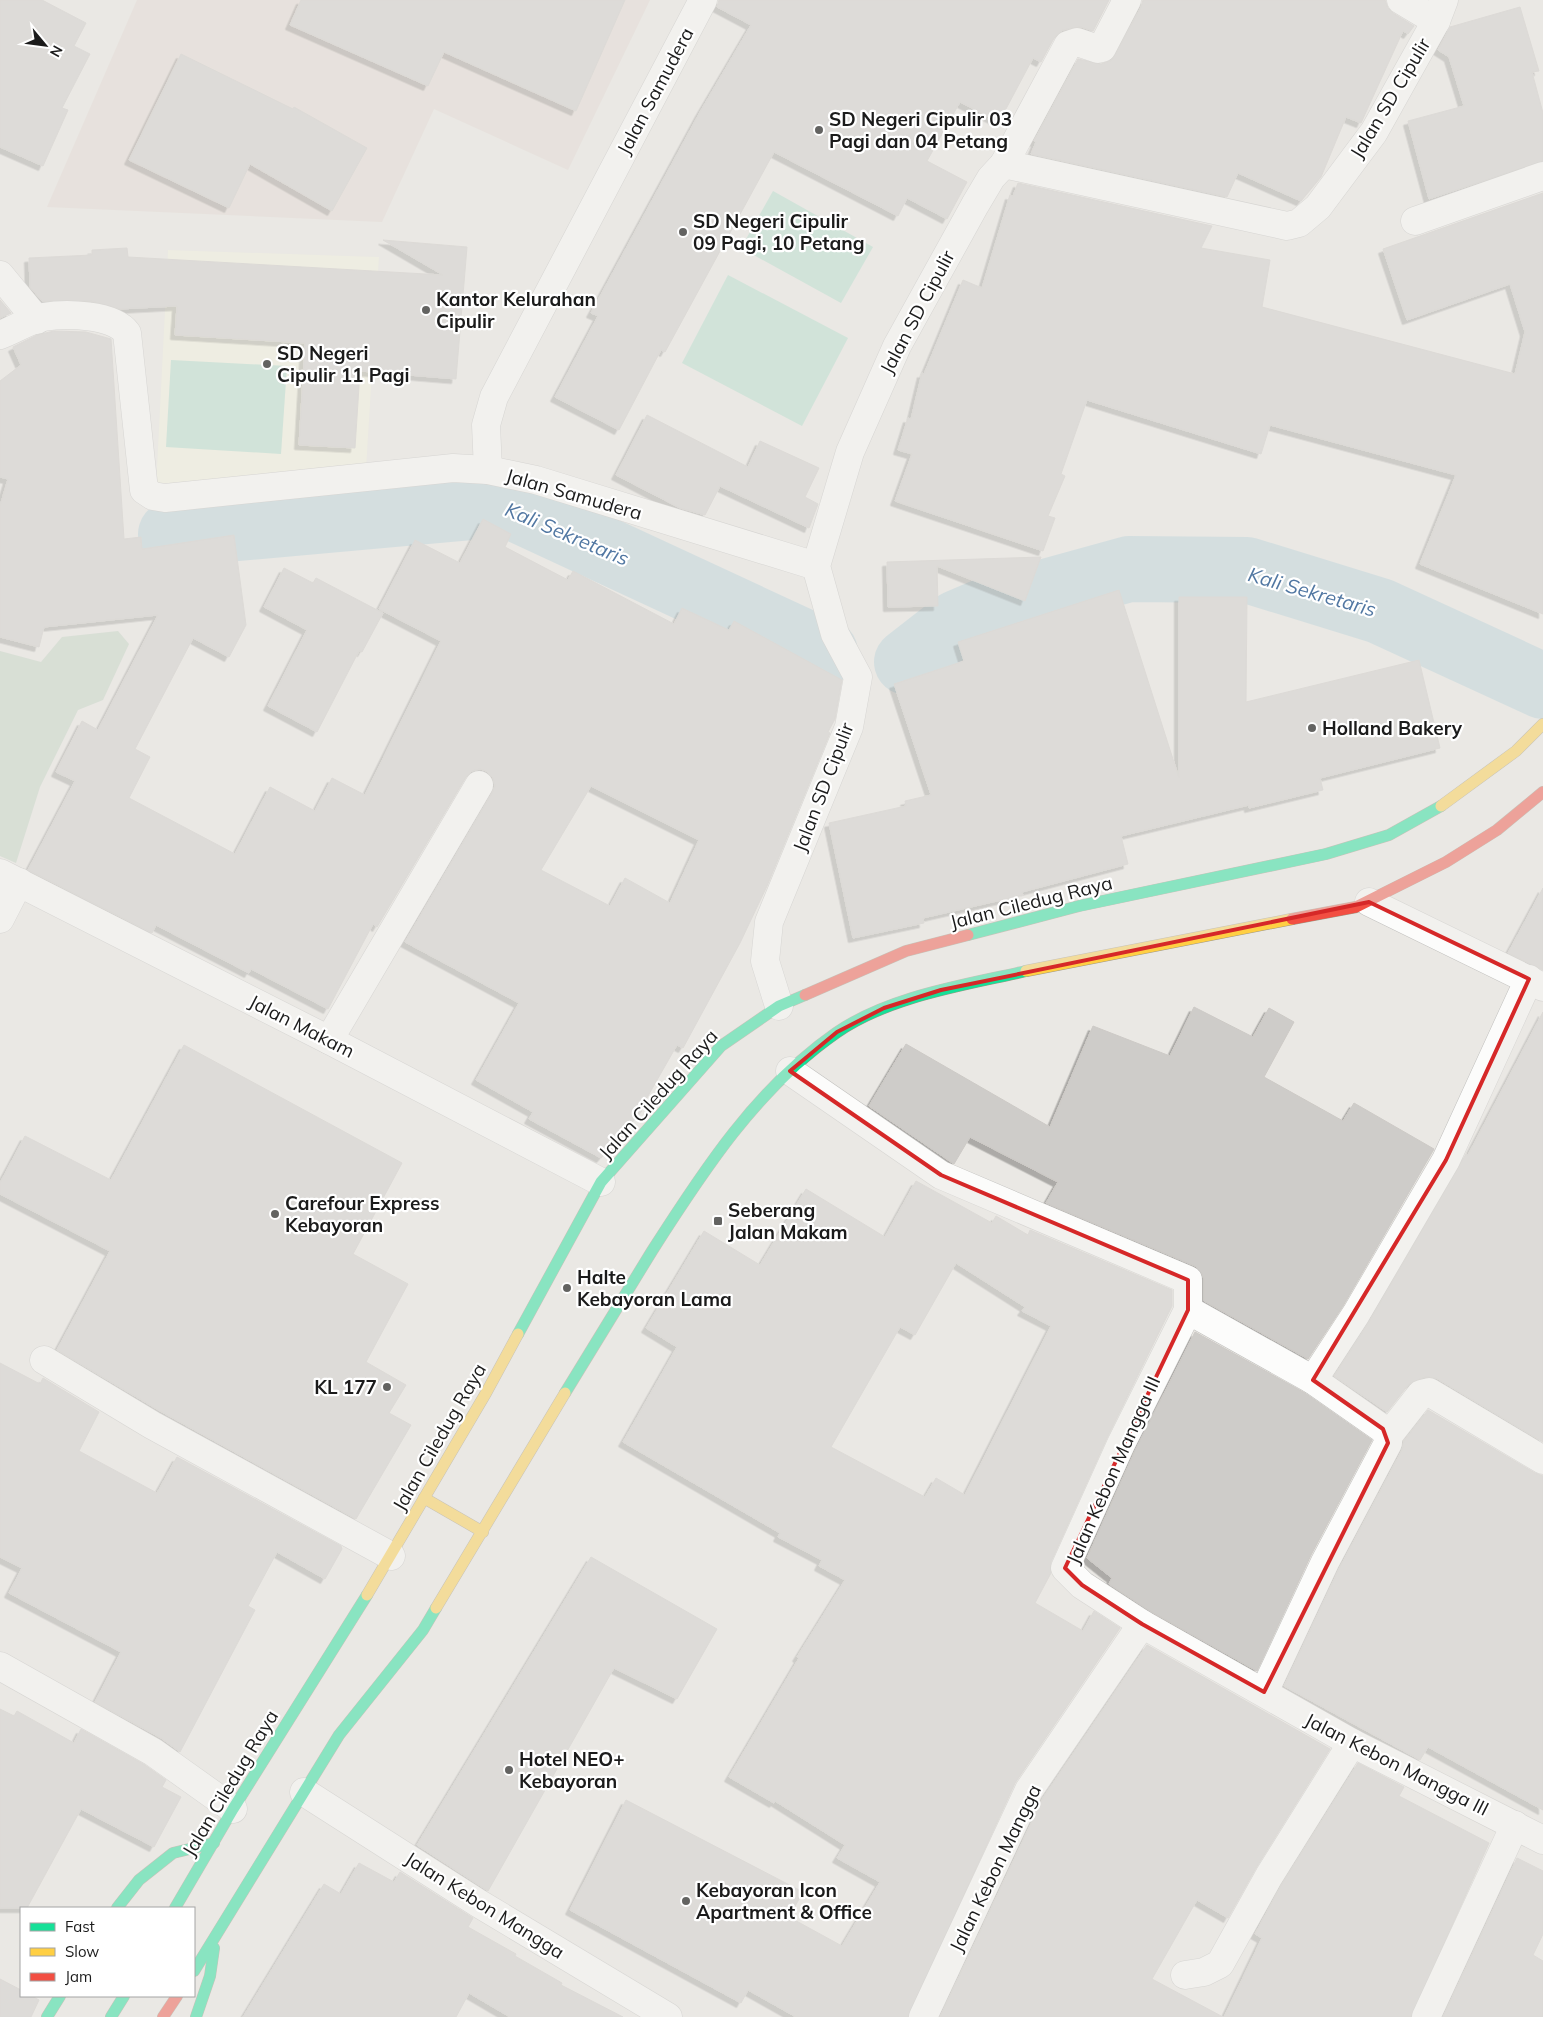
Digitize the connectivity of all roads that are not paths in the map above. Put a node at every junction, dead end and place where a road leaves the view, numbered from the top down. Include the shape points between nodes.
1 (703, 0) edge
2 (1127, 0) edge
3 (1401, 0) edge
4 (1440, 11) edge
5 (1004, 164) junction
6 (1543, 176) edge
7 (1415, 221) dead end
8 (0, 275) edge
9 (37, 320) junction
10 (0, 335) edge
11 (488, 470) junction
12 (816, 566) junction
13 (1543, 724) edge
14 (479, 785) dead end
15 (1543, 792) edge
16 (10, 877) edge
17 (1369, 902) junction
18 (0, 919) edge
19 (1536, 983) edge
20 (779, 1006) junction
21 (329, 1040) junction
22 (790, 1070) junction
23 (601, 1182) junction
24 (1188, 1310) junction
25 (44, 1360) dead end
26 (1313, 1380) junction
27 (1388, 1436) junction
28 (1543, 1460) edge
29 (424, 1498) junction
30 (483, 1532) junction
31 (391, 1556) junction
32 (1142, 1624) junction
33 (0, 1666) edge
34 (1264, 1692) junction
35 (1352, 1743) junction
36 (304, 1792) junction
37 (233, 1809) junction
38 (1515, 1825) junction
39 (1543, 1840) edge
40 (214, 1843) junction
41 (118, 1907) edge
42 (176, 1907) edge
43 (215, 1939) junction
44 (195, 1969) edge
45 (1185, 1975) dead end
46 (59, 1997) edge
47 (123, 1997) edge
48 (176, 1997) edge
49 (199, 2016) edge
50 (47, 2017) edge
51 (111, 2017) edge
52 (163, 2017) edge
53 (668, 2017) edge
54 (923, 2017) edge
55 (1426, 2017) edge

1 - 11 street, Jalan Samudera via 494,397 486,426
2 - 5 street via 1102,48 1077,42 1068,45
3 - 4 street
4 - 5 street, Jalan SD Cipulir via 1374,132 1318,207 1299,223 1287,226
5 - 12 street, Jalan SD Cipulir via 991,178 896,346 850,452
6 - 7 street
8 - 9 street
9 - 10 street
9 - 11 street via 85,316 115,322 128,333 144,490 153,496 164,498 453,468
11 - 12 street, Jalan Samudera via 536,480
12 - 20 street, Jalan SD Cipulir via 834,634 858,677 849,727 769,922 765,961
13 - 20 main road, Jalan Ciledug Raya via 1516,751 1452,800 1389,836 1326,854 1079,906 906,951
14 - 21 street
15 - 17 main road via 1497,830 1446,862
16 - 18 street
16 - 21 street, Jalan Makam
17 - 19 street
17 - 22 main road via 1349,909 1097,956 942,990 884,1008 836,1032
19 - 26 street via 1446,1160 1356,1314
20 - 23 main road, Jalan Ciledug Raya via 721,1046
21 - 23 street, Jalan Makam
22 - 24 street, Jalan Kebon Mangga III via 941,1175 1188,1280
22 - 30 main road via 763,1096 694,1186 608,1322
23 - 29 main road, Jalan Ciledug Raya via 486,1393
24 - 26 street
24 - 32 street, Jalan Kebon Mangga III via 1121,1444 1065,1568 1082,1586
25 - 31 street via 152,1424
26 - 27 street via 1383,1429
27 - 28 street via 1420,1394 1429,1392
27 - 34 street via 1388,1443 1325,1562
29 - 30 main road
29 - 31 main road, Jalan Ciledug Raya
30 - 36 main road via 423,1630 339,1734
31 - 37 main road, Jalan Ciledug Raya
32 - 34 street, Jalan Kebon Mangga III
32 - 54 street, Jalan Kebon Mangga via 1029,1790
33 - 37 street via 152,1752
34 - 35 street, Jalan Kebon Mangga III
35 - 38 street, Jalan Kebon Mangga III
35 - 45 street via 1220,1964 1204,1972
36 - 43 main road
36 - 53 street, Jalan Kebon Mangga via 478,1903
37 - 40 main road, Jalan Ciledug Raya
38 - 39 street, Jalan Kebon Mangga III
38 - 55 street
40 - 41 main road via 173,1853 139,1880
40 - 42 main road, Jalan Ciledug Raya
43 - 44 main road
43 - 49 main road via 210,1976
46 - 50 main road
47 - 51 main road
48 - 52 main road

